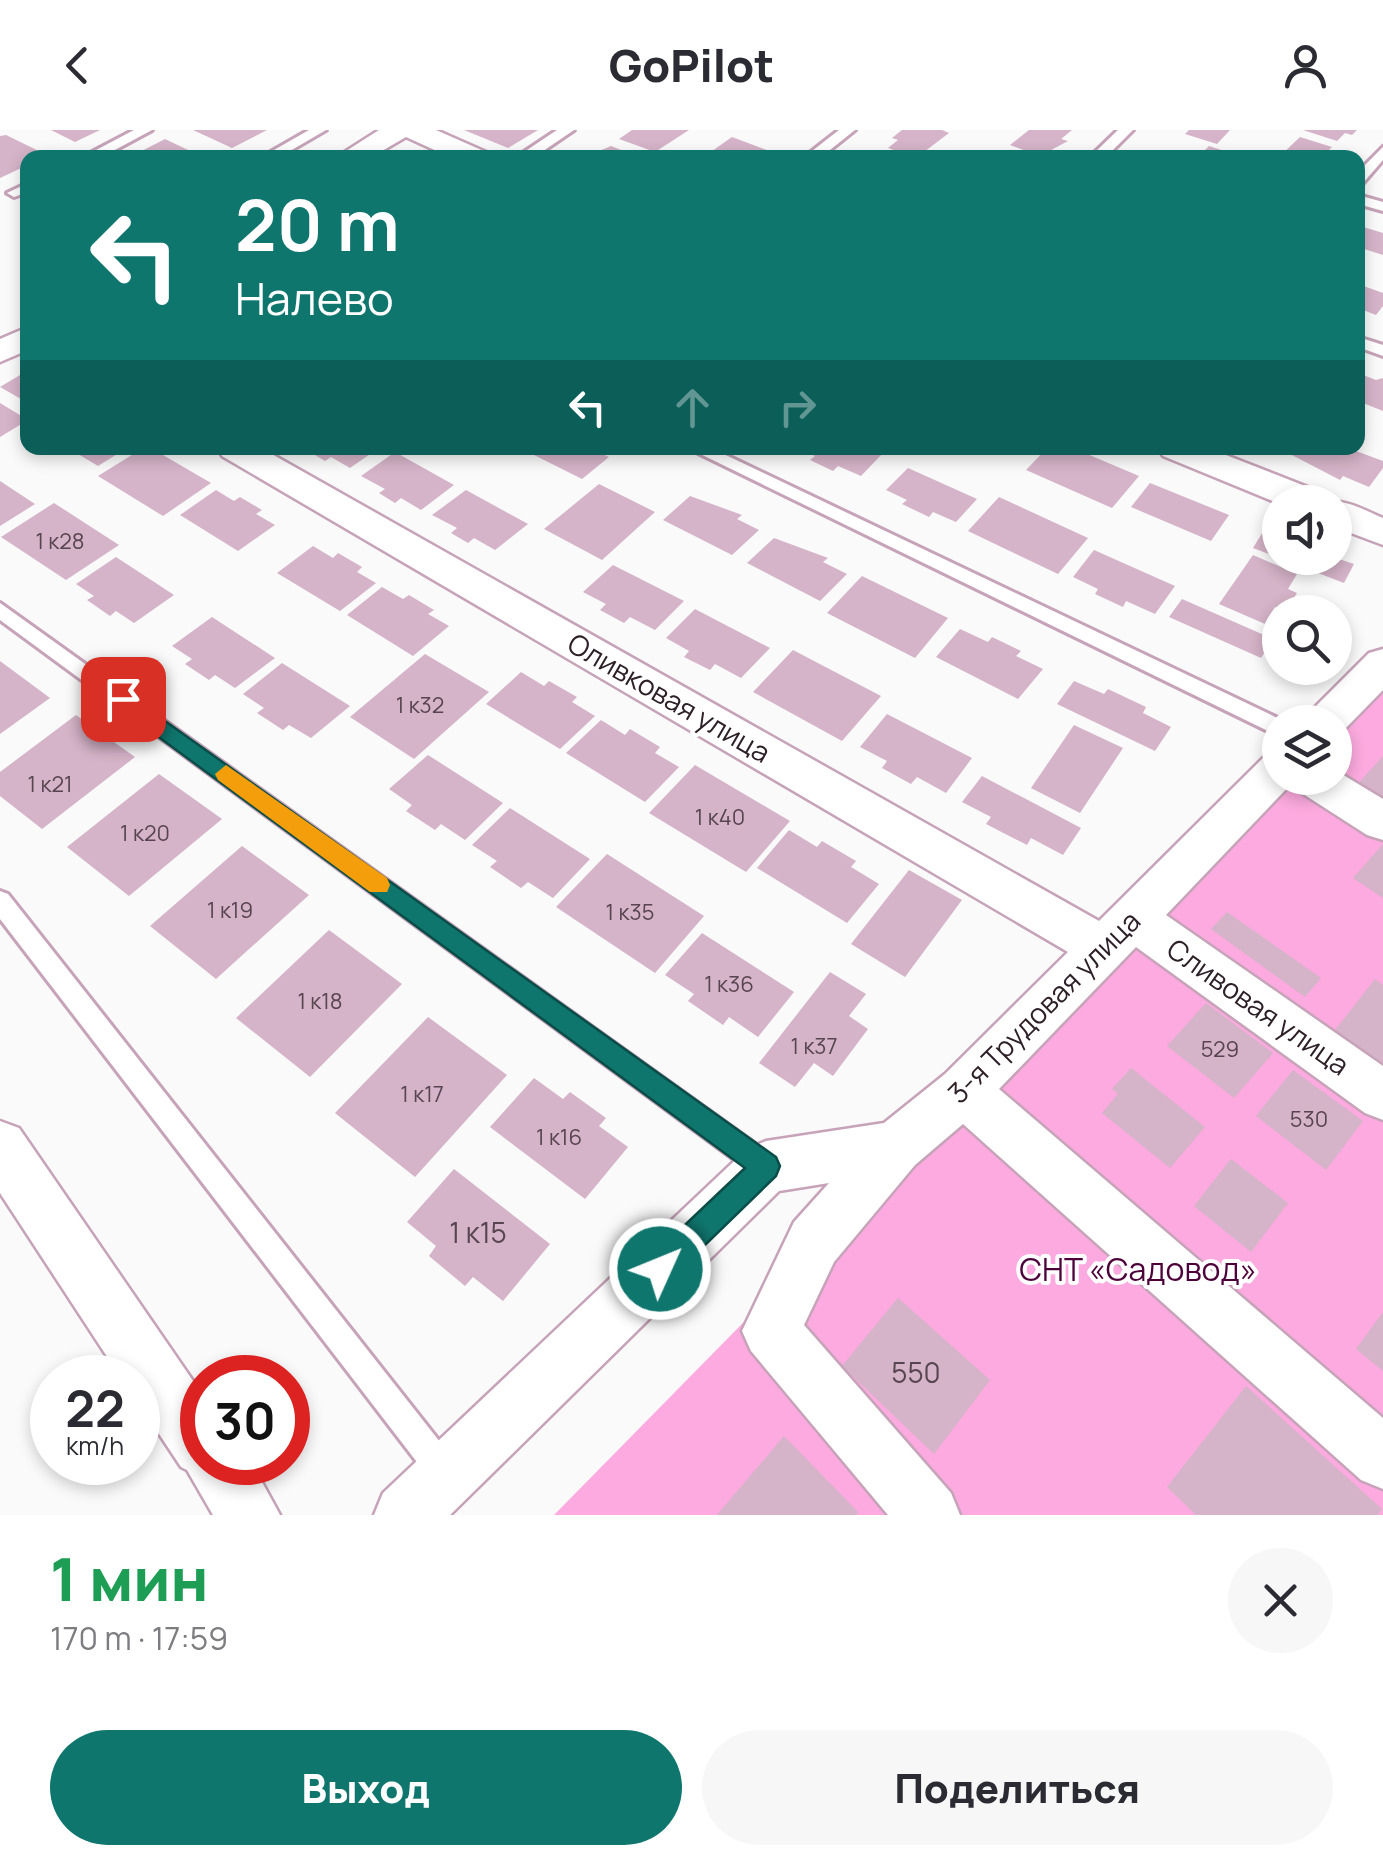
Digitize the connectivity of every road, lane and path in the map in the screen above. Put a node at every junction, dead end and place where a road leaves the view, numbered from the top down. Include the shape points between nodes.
1 (144, 130) edge
2 (319, 130) edge
3 (398, 130) edge
4 (413, 130) edge
5 (567, 130) edge
6 (848, 130) edge
7 (1126, 130) edge
8 (104, 150) edge
9 (282, 150) edge
10 (363, 150) edge
11 (458, 150) edge
12 (535, 150) edge
13 (821, 150) edge
14 (1105, 150) edge
15 (1383, 151) edge
16 (1365, 172) edge
17 (248, 455) edge
18 (712, 455) edge
19 (1193, 455) edge
20 (1268, 485) edge
21 (1352, 520) edge
22 (1383, 532) edge
23 (0, 610) edge
24 (1383, 664) edge
25 (1343, 705) edge
26 (1262, 720) edge
27 (1262, 786) edge
28 (1340, 795) edge
29 (1383, 822) edge
30 (0, 901) edge
31 (1118, 933) junction
32 (963, 1091) junction
33 (1383, 1096) edge
34 (0, 1146) edge
35 (896, 1147) junction
36 (766, 1166) junction
37 (180, 1413) edge
38 (1383, 1458) edge
39 (446, 1475) junction
40 (229, 1485) edge
41 (249, 1515) edge
42 (405, 1515) edge
43 (929, 1515) edge

1 - 8 lane
2 - 9 lane
3 - 10 street
4 - 11 street
5 - 12 lane
6 - 13 lane
7 - 14 lane
15 - 16 lane
17 - 31 street, Оливковая улица
18 - 26 lane
19 - 20 street
21 - 22 street
23 - 36 lane
24 - 25 street
27 - 31 street, 3-я Трудовая улица
28 - 29 street
30 - 39 lane
31 - 32 street, 3-я Трудовая улица
31 - 33 street, Сливовая улица
32 - 35 street, 3-я Трудовая улица
32 - 38 street
34 - 37 street
35 - 36 street
35 - 43 street, 3-я Трудовая улица via 814,1242 771,1332
36 - 39 street
39 - 42 street
40 - 41 street

